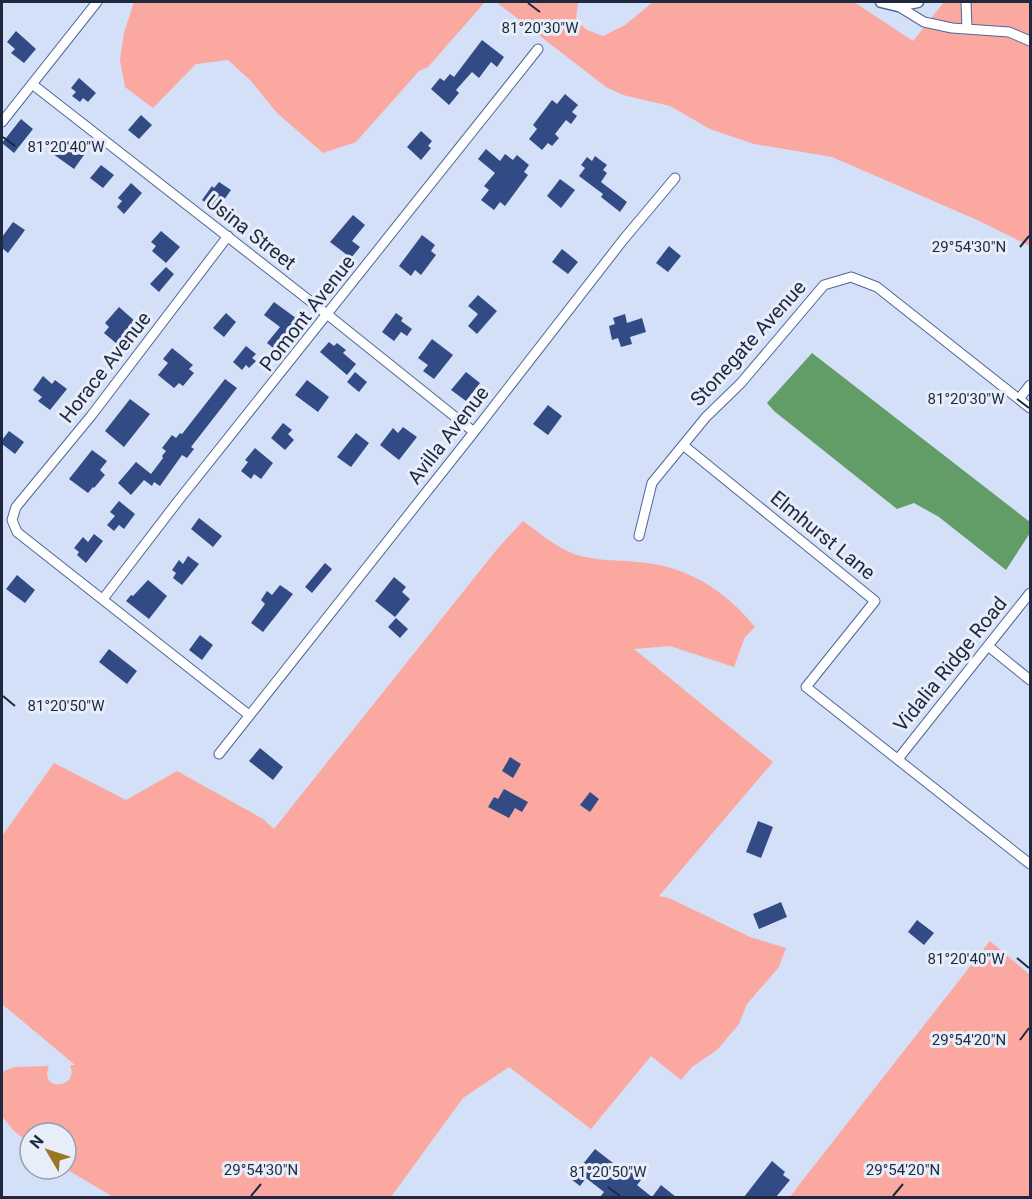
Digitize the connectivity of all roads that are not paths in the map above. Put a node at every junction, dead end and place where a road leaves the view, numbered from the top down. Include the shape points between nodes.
1 (97, 2) edge
2 (881, 2) edge
3 (918, 2) edge
4 (966, 2) edge
5 (898, 6) junction
6 (967, 28) junction
7 (1030, 41) edge
8 (538, 50) dead end
9 (32, 84) junction
10 (2, 122) edge
11 (675, 178) dead end
12 (228, 236) junction
13 (328, 315) junction
14 (1030, 385) edge
15 (1019, 399) junction
16 (1030, 408) edge
17 (474, 432) junction
18 (683, 445) junction
19 (639, 536) dead end
20 (1030, 593) edge
21 (104, 599) junction
22 (988, 646) junction
23 (1030, 680) edge
24 (249, 715) junction
25 (219, 754) dead end
26 (898, 759) junction
27 (1030, 864) edge

1 - 9 street
2 - 5 street
3 - 5 street
4 - 6 street
5 - 6 street via 924,22
6 - 7 street via 1009,32
8 - 13 street, Pomont Avenue
9 - 10 street
9 - 12 street, Usina Street
11 - 17 street, Avilla Avenue via 622,240
12 - 13 street, Usina Street
12 - 21 street, Horace Avenue via 91,416 16,507 12,520 17,532
13 - 17 street, Usina Street
13 - 21 street, Pomont Avenue
14 - 15 street
15 - 16 street, Stonegate Avenue
15 - 18 street, Stonegate Avenue via 877,287 852,277 824,285
17 - 24 street, Avilla Avenue
18 - 19 street, Stonegate Avenue via 652,483
18 - 26 street, Elmhurst Lane via 875,600 806,687
20 - 22 street, Vidalia Ridge Road
21 - 24 street
22 - 23 street
22 - 26 street, Vidalia Ridge Road
24 - 25 street, Avilla Avenue
26 - 27 street

